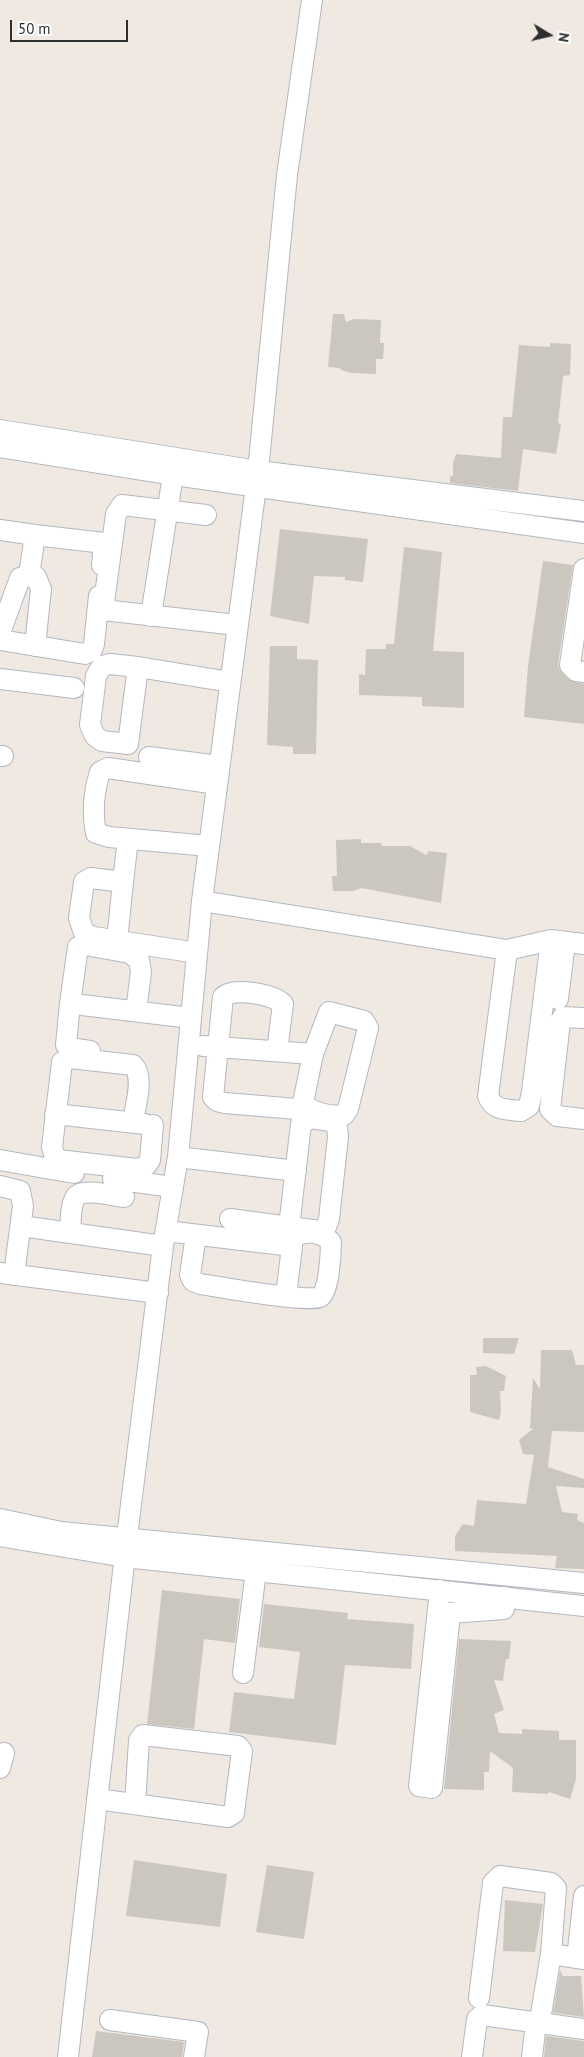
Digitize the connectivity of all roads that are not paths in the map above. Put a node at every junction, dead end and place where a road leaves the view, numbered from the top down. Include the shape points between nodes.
1 (312, 0) edge
2 (0, 430) edge
3 (0, 447) edge
4 (173, 475) junction
5 (257, 478) junction
6 (109, 508) dead end
7 (168, 510) junction
8 (584, 511) edge
9 (206, 515) dead end
10 (0, 530) edge
11 (584, 533) edge
12 (35, 535) junction
13 (104, 543) junction
14 (584, 569) edge
15 (29, 576) junction
16 (103, 610) junction
17 (151, 616) junction
18 (237, 625) junction
19 (0, 634) edge
20 (579, 637) edge
21 (35, 646) junction
22 (168, 661) dead end
23 (138, 667) junction
24 (584, 672) edge
25 (0, 679) edge
26 (230, 682) junction
27 (74, 688) dead end
28 (149, 757) dead end
29 (218, 775) junction
30 (128, 840) junction
31 (209, 846) junction
32 (123, 882) junction
33 (202, 901) junction
34 (117, 941) junction
35 (567, 942) edge
36 (507, 950) junction
37 (197, 953) junction
38 (558, 999) dead end
39 (70, 1003) junction
40 (136, 1011) junction
41 (191, 1018) junction
42 (584, 1018) edge
43 (560, 1029) junction
44 (584, 1032) edge
45 (189, 1045) junction
46 (216, 1047) junction
47 (277, 1051) junction
48 (313, 1054) junction
49 (146, 1057) dead end
50 (309, 1110) junction
51 (56, 1114) junction
52 (584, 1120) edge
53 (133, 1122) junction
54 (153, 1124) junction
55 (180, 1127) junction
56 (178, 1157) junction
57 (0, 1160) edge
58 (296, 1171) junction
59 (0, 1186) edge
60 (173, 1187) junction
61 (124, 1197) dead end
62 (230, 1219) dead end
63 (21, 1226) junction
64 (70, 1233) junction
65 (196, 1235) junction
66 (290, 1237) junction
67 (164, 1239) junction
68 (7, 1274) edge
69 (158, 1293) junction
70 (286, 1296) junction
71 (0, 1519) edge
72 (0, 1536) edge
73 (126, 1547) junction
74 (256, 1571) junction
75 (584, 1582) edge
76 (440, 1590) junction
77 (506, 1597) junction
78 (584, 1606) edge
79 (444, 1613) junction
80 (243, 1673) dead end
81 (96, 1799) junction
82 (135, 1804) junction
83 (584, 1896) edge
84 (551, 1954) junction
85 (580, 1958) edge
86 (479, 1998) dead end
87 (539, 2018) junction
88 (110, 2020) dead end
89 (584, 2030) edge
90 (68, 2057) edge
91 (194, 2057) edge
92 (472, 2057) edge
93 (532, 2057) edge

1 - 5 street via 287,176
2 - 5 street
3 - 4 street
4 - 5 street
4 - 7 street
5 - 8 street
5 - 11 street
5 - 18 street
6 - 13 street
7 - 9 street
7 - 16 street via 122,505 116,514
7 - 17 street
10 - 12 street
12 - 13 street
12 - 15 street
13 - 21 street via 92,650 85,654
14 - 20 street
15 - 19 street via 20,578
15 - 21 street via 36,577 41,589
16 - 17 street
16 - 22 street via 101,645 106,650
17 - 18 street
18 - 26 street
19 - 21 street via 1,640 12,644
20 - 24 street via 570,665 576,671
23 - 23 street via 127,754 94,736 90,725 96,676 102,666 110,664
23 - 26 street
25 - 27 street
26 - 29 street
28 - 29 street
29 - 30 street via 108,768 100,772 93,819 96,833
29 - 31 street
30 - 31 street
30 - 32 street
31 - 33 street
32 - 34 street
32 - 34 street via 91,878 84,882 79,918 84,933
33 - 36 street
33 - 37 street
34 - 37 street
35 - 36 street
35 - 36 street via 529,1106 521,1111 496,1108 488,1096
35 - 38 street
37 - 41 street
39 - 40 street
39 - 40 street via 78,947 85,945 130,953 139,960 141,972
39 - 49 street via 65,1039 69,1048
40 - 41 street
41 - 45 street
42 - 43 street via 563,1017
43 - 44 street
43 - 52 street via 550,1109 557,1116
45 - 46 street
45 - 55 street
46 - 47 street
46 - 47 street via 223,997 235,992 278,999 283,1004
46 - 50 street via 213,1097 217,1101
47 - 48 street
48 - 50 street via 303,1094 303,1102
48 - 50 street via 329,1012 364,1021 368,1028 344,1115
51 - 53 street
51 - 53 street via 62,1062 70,1058 133,1065 137,1069 139,1078
51 - 54 street via 54,1154 58,1160 66,1162 137,1169 145,1167 150,1160
53 - 54 street
54 - 55 street
55 - 56 street
56 - 58 street
56 - 60 street
57 - 60 street via 41,1169
58 - 66 street
58 - 66 street via 301,1124 311,1118 331,1121 337,1126 338,1136 326,1228
59 - 63 street via 20,1191 23,1206
60 - 67 street
61 - 64 street via 78,1194 74,1198
62 - 66 street
63 - 64 street
63 - 68 street
64 - 67 street
65 - 66 street
65 - 67 street
65 - 70 street via 190,1275 192,1281
66 - 70 street
66 - 70 street via 305,1232 326,1236 331,1242 331,1250 325,1293 320,1298 310,1299
67 - 69 street
68 - 69 street
69 - 73 street
71 - 73 street
72 - 73 street
73 - 74 street
73 - 75 street via 269,1553
73 - 81 street
74 - 76 street
74 - 80 street
76 - 77 street
76 - 79 street
77 - 78 street
77 - 79 street via 504,1609
79 - 79 street via 432,1788 419,1786
81 - 82 street
81 - 90 street
82 - 82 street via 139,1740 143,1735 238,1746 242,1752 234,1813 228,1817
83 - 85 street
84 - 85 street
84 - 86 street via 556,1888 552,1883 539,1880 496,1878
84 - 87 street
87 - 89 street
87 - 92 street via 482,2015 477,2019
87 - 93 street
88 - 91 street via 198,2032

